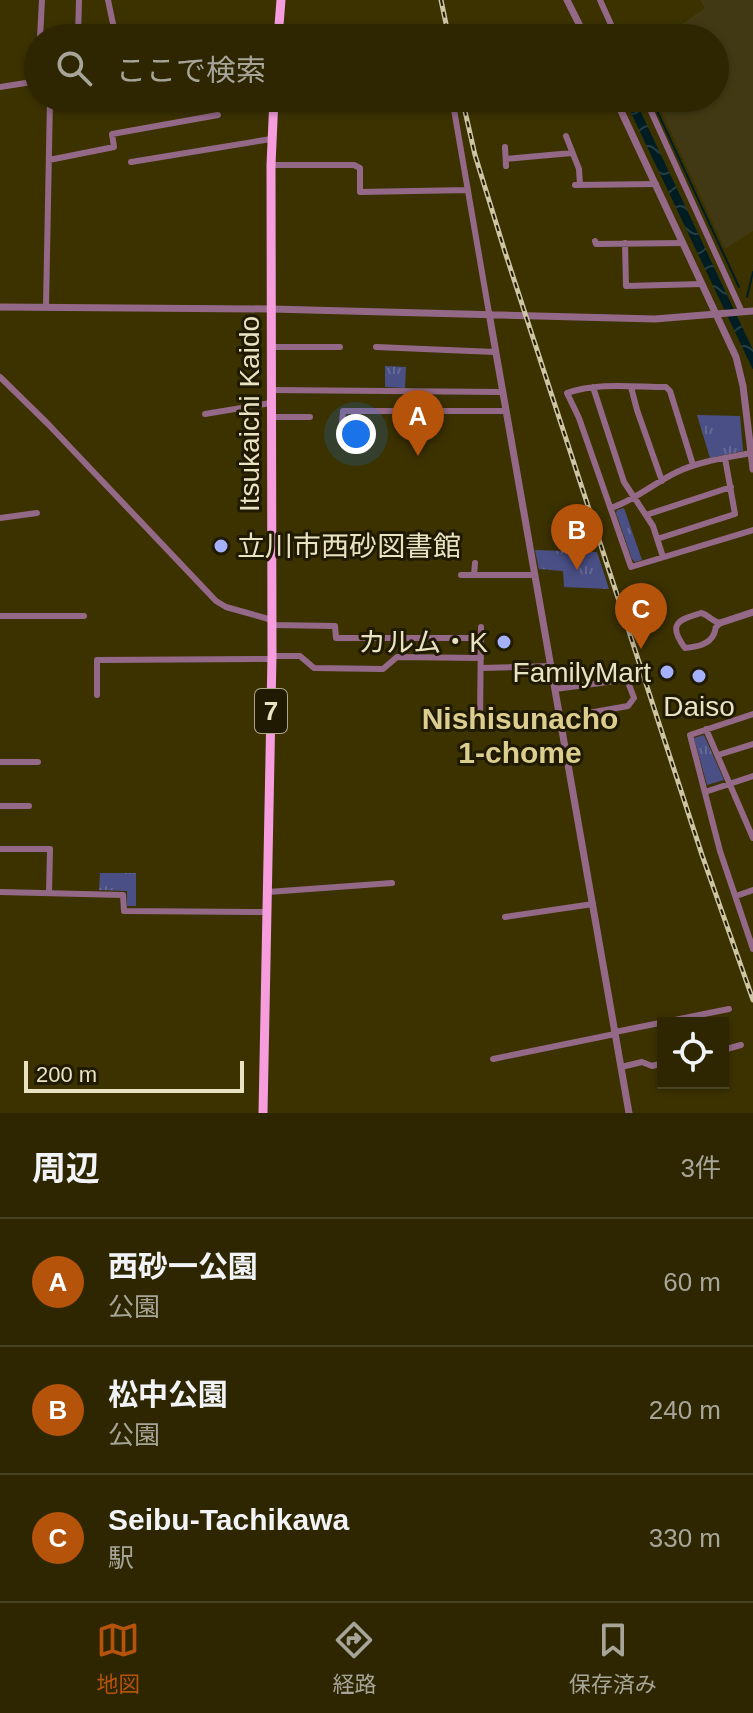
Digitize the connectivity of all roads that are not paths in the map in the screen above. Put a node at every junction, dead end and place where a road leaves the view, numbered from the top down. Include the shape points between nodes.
1 (42, 0) edge
2 (79, 0) edge
3 (108, 0) edge
4 (281, 0) edge
5 (567, 0) edge
6 (600, 0) edge
7 (41, 24) edge
8 (78, 24) edge
9 (113, 24) edge
10 (279, 24) edge
11 (579, 24) edge
12 (611, 24) edge
13 (24, 83) edge
14 (0, 87) edge
15 (50, 112) edge
16 (273, 112) edge
17 (454, 112) edge
18 (622, 112) edge
19 (651, 112) edge
20 (218, 115) dead end
21 (566, 136) dead end
22 (271, 139) junction
23 (505, 147) dead end
24 (572, 153) junction
25 (49, 160) junction
26 (131, 162) dead end
27 (271, 165) junction
28 (656, 184) junction
29 (468, 190) junction
30 (595, 241) dead end
31 (625, 243) junction
32 (683, 243) junction
33 (702, 284) junction
34 (0, 307) edge
35 (46, 307) junction
36 (271, 309) junction
37 (753, 311) edge
38 (489, 313) junction
39 (740, 313) junction
40 (721, 314) junction
41 (271, 347) junction
42 (340, 347) dead end
43 (381, 349) dead end
44 (495, 352) junction
45 (0, 377) edge
46 (593, 387) junction
47 (631, 387) junction
48 (271, 390) junction
49 (502, 392) junction
50 (271, 403) junction
51 (750, 405) edge
52 (506, 411) junction
53 (205, 414) dead end
54 (271, 417) junction
55 (310, 417) dead end
56 (342, 422) dead end
57 (751, 453) junction
58 (725, 458) junction
59 (693, 465) junction
60 (753, 469) edge
61 (662, 481) junction
62 (731, 487) junction
63 (634, 498) junction
64 (611, 508) junction
65 (37, 513) dead end
66 (646, 515) junction
67 (0, 518) edge
68 (753, 530) edge
69 (657, 539) junction
70 (663, 557) junction
71 (475, 563) dead end
72 (461, 575) dead end
73 (474, 575) junction
74 (535, 575) junction
75 (753, 612) edge
76 (0, 616) edge
77 (84, 616) dead end
78 (272, 622) junction
79 (716, 624) junction
80 (481, 627) dead end
81 (482, 638) junction
82 (272, 658) junction
83 (481, 658) junction
84 (551, 666) junction
85 (481, 668) junction
86 (555, 689) junction
87 (97, 695) dead end
88 (753, 714) edge
89 (560, 718) junction
90 (480, 721) dead end
91 (706, 729) junction
92 (753, 744) edge
93 (718, 755) junction
94 (0, 762) edge
95 (38, 762) dead end
96 (753, 776) edge
97 (730, 784) junction
98 (705, 792) junction
99 (0, 806) edge
100 (29, 806) dead end
101 (753, 809) edge
102 (742, 813) junction
103 (753, 838) edge
104 (0, 849) edge
105 (392, 883) dead end
106 (753, 890) edge
107 (0, 892) edge
108 (268, 892) junction
109 (49, 893) junction
110 (736, 896) junction
111 (593, 904) junction
112 (268, 912) junction
113 (505, 917) dead end
114 (753, 949) edge
115 (725, 1012) dead end
116 (615, 1033) junction
117 (741, 1045) dead end
118 (729, 1048) edge
119 (493, 1059) dead end
120 (657, 1065) edge
121 (621, 1067) junction
122 (263, 1113) edge
123 (629, 1113) edge

1 - 7 street
2 - 8 street
3 - 9 street
4 - 10 main road
5 - 11 street
6 - 12 street
13 - 14 street
15 - 25 street
16 - 22 main road, Itsukaichi Kaido / 7
17 - 29 street
18 - 28 street
19 - 39 street
20 - 25 street via 112,134 114,147
21 - 24 street
22 - 26 street
22 - 27 main road, Itsukaichi Kaido / 7
23 - 24 street via 506,162
24 - 28 street via 578,185
25 - 35 street
27 - 29 street via 354,165 360,168 360,192
27 - 36 main road, Itsukaichi Kaido / 7
28 - 32 street
29 - 38 street
30 - 31 street
31 - 32 street
31 - 33 street via 626,286
32 - 33 street
33 - 40 street
34 - 35 street
35 - 36 street
36 - 38 street
36 - 41 main road, Itsukaichi Kaido / 7
37 - 39 street
38 - 40 street via 655,319
38 - 44 street
39 - 40 street
40 - 51 street
41 - 42 street
41 - 48 main road, Itsukaichi Kaido / 7
43 - 44 street
44 - 49 street
45 - 78 street via 216,601
46 - 47 street
46 - 63 street
46 - 64 street via 567,393
47 - 59 street via 668,389
47 - 61 street
48 - 49 street
48 - 50 main road, Itsukaichi Kaido / 7
49 - 52 street
50 - 53 street
50 - 54 main road, Itsukaichi Kaido / 7
51 - 57 street
52 - 56 street via 343,411
52 - 74 street
54 - 55 street
54 - 78 main road, Itsukaichi Kaido / 7
57 - 58 street
57 - 60 street
58 - 59 street
58 - 62 street
59 - 61 street
61 - 63 street
62 - 66 street
62 - 69 street via 735,514
63 - 64 street
63 - 66 street
64 - 70 street via 631,567
65 - 67 street
66 - 69 street
68 - 70 street
69 - 70 street
71 - 73 street
72 - 73 street
73 - 74 street
74 - 84 street
75 - 79 street
76 - 77 street
78 - 81 street via 335,626 336,638
78 - 82 main road, Itsukaichi Kaido / 7
79 - 79 street via 707,643 689,648 682,645 676,628 680,620 701,613
80 - 81 street
81 - 83 street
82 - 83 street via 300,656 314,668 383,669 397,657
82 - 87 street via 97,660
82 - 108 main road, Itsukaichi Kaido / 7
83 - 85 street
84 - 85 street
84 - 86 street
85 - 90 street
86 - 89 street
86 - 89 street via 623,680 634,698 628,706
88 - 91 street
89 - 111 street
91 - 93 street
91 - 98 street via 690,735
92 - 93 street
93 - 97 street
94 - 95 street
96 - 97 street
97 - 98 street
97 - 102 street
98 - 110 street
99 - 100 street
101 - 102 street
102 - 103 street
104 - 109 street via 50,849
105 - 108 street
106 - 110 street
107 - 109 street
108 - 112 main road, Itsukaichi Kaido / 7
109 - 112 street via 123,895 124,911
110 - 114 street
111 - 113 street
111 - 116 street
112 - 122 main road, Itsukaichi Kaido / 7
115 - 116 street
116 - 119 street
116 - 121 street
117 - 118 street
120 - 121 street
121 - 123 street

